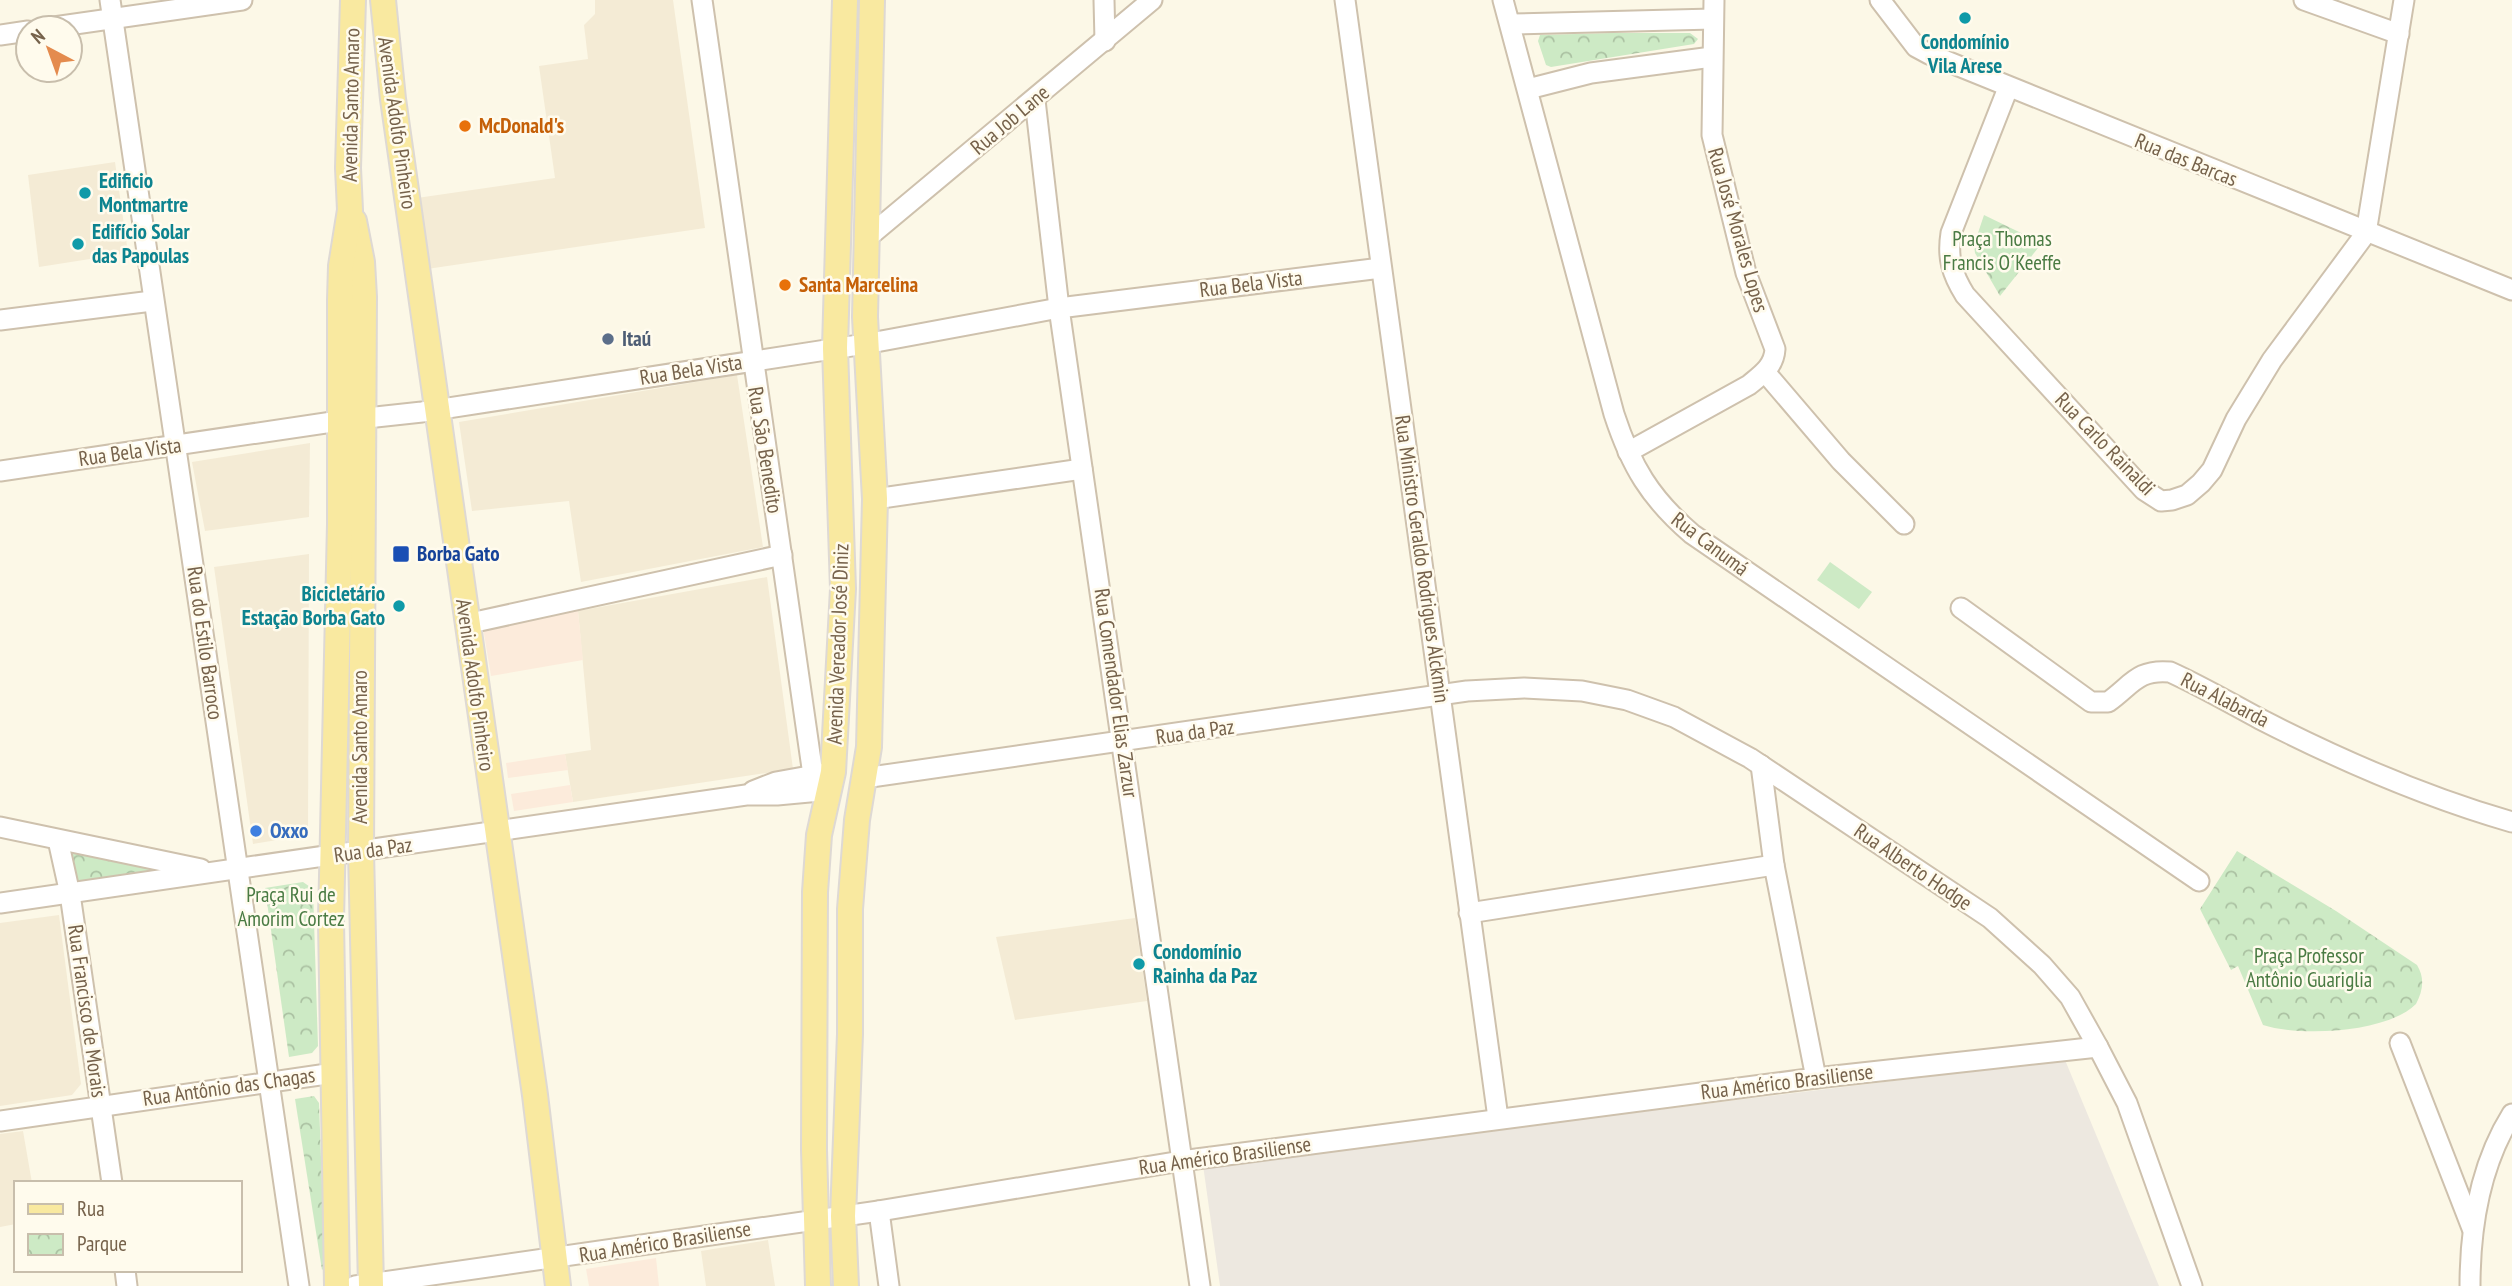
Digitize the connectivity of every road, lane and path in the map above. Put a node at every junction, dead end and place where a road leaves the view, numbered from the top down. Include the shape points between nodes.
1 (242, 0) edge
2 (353, 0) edge
3 (383, 0) edge
4 (702, 0) edge
5 (845, 0) edge
6 (872, 0) edge
7 (1104, 0) edge
8 (1152, 0) edge
9 (1345, 0) edge
10 (1503, 0) edge
11 (1880, 0) edge
12 (2304, 0) edge
13 (2404, 0) edge
14 (112, 9) edge
15 (1714, 10) edge
16 (84, 17) edge
17 (1511, 24) junction
18 (2399, 34) junction
19 (1105, 41) junction
20 (1712, 57) junction
21 (2008, 88) junction
22 (1528, 89) junction
23 (1035, 100) junction
24 (2366, 233) junction
25 (867, 238) junction
26 (1381, 268) junction
27 (2512, 290) edge
28 (152, 301) junction
29 (1059, 309) junction
30 (0, 320) edge
31 (866, 344) junction
32 (835, 348) junction
33 (751, 361) junction
34 (1765, 372) junction
35 (438, 409) junction
36 (351, 420) junction
37 (175, 445) junction
38 (1628, 452) junction
39 (1082, 469) junction
40 (0, 471) edge
41 (875, 499) junction
42 (1904, 524) dead end
43 (782, 555) junction
44 (1961, 608) dead end
45 (466, 624) junction
46 (1442, 695) junction
47 (1124, 743) junction
48 (1761, 765) junction
49 (864, 778) junction
50 (826, 779) junction
51 (2512, 822) edge
52 (0, 827) edge
53 (497, 832) junction
54 (58, 840) junction
55 (360, 851) junction
56 (331, 855) junction
57 (1774, 865) junction
58 (239, 869) junction
59 (217, 872) junction
60 (2199, 881) dead end
61 (70, 894) junction
62 (0, 903) edge
63 (1469, 913) junction
64 (2400, 1043) dead end
65 (2098, 1046) junction
66 (365, 1070) junction
67 (334, 1073) junction
68 (1816, 1077) junction
69 (267, 1082) junction
70 (101, 1105) junction
71 (2512, 1114) edge
72 (1498, 1118) junction
73 (0, 1121) edge
74 (1181, 1161) junction
75 (112, 1181) edge
76 (879, 1211) junction
77 (844, 1216) junction
78 (814, 1219) junction
79 (2472, 1228) junction
80 (555, 1259) junction
81 (365, 1285) edge
82 (299, 1286) edge
83 (337, 1286) edge
84 (558, 1286) edge
85 (818, 1286) edge
86 (846, 1286) edge
87 (889, 1286) edge
88 (1200, 1286) edge
89 (2192, 1286) edge
90 (2470, 1286) edge

1 - 14 street
2 - 36 main road, Avenida Santo Amaro via 350,211 341,266
3 - 35 main road, Avenida Adolfo Pinheiro
4 - 33 street, Rua São Benedito
5 - 32 main road, Avenida Vereador José Diniz
6 - 25 main road, Avenida Vereador José Diniz
7 - 19 street
8 - 19 street, Rua Job Lane
9 - 26 street, Rua Ministro Geraldo Rodrigues Alckmin
10 - 17 street, Rua Canumá
11 - 21 street, Rua das Barcas via 1916,47
12 - 18 street
13 - 18 street
14 - 16 street
14 - 28 street, Rua do Estilo Barroco
15 - 17 street
15 - 20 street, Rua José Morales Lopes
17 - 22 street, Rua Canumá
18 - 24 street
19 - 23 street, Rua Job Lane
20 - 22 street via 1591,73
20 - 34 street, Rua José Morales Lopes via 1714,146 1746,273 1775,349
21 - 24 street, Rua das Barcas
21 - 24 street, Rua Carlo Rainaldi via 1951,233 1955,278 1965,295 2144,490 2161,501 2187,495 2212,470 2272,360
22 - 38 street, Rua Canumá
23 - 25 street, Rua Job Lane
23 - 29 street, Rua Comendador Elias Zarzur
24 - 27 street, Rua das Barcas
25 - 31 main road, Avenida Vereador José Diniz
26 - 29 street, Rua Bela Vista
26 - 46 street, Rua Ministro Geraldo Rodrigues Alckmin
28 - 30 street
28 - 37 street, Rua do Estilo Barroco
29 - 31 street, Rua Bela Vista
29 - 39 street, Rua Comendador Elias Zarzur
31 - 32 street, Rua Bela Vista
31 - 41 main road, Avenida Vereador José Diniz
32 - 33 street, Rua Bela Vista
32 - 50 main road, Avenida Vereador José Diniz via 843,589
33 - 35 street, Rua Bela Vista
33 - 43 street, Rua São Benedito
34 - 38 street
34 - 42 street
35 - 36 street, Rua Bela Vista
35 - 45 main road, Avenida Adolfo Pinheiro
36 - 37 street, Rua Bela Vista
36 - 55 main road, Avenida Santo Amaro
36 - 56 main road, Avenida Santo Amaro
37 - 40 street, Rua Bela Vista
37 - 58 street, Rua do Estilo Barroco
38 - 60 street, Rua Canumá via 1655,499 1692,534
39 - 41 street
39 - 47 street, Rua Comendador Elias Zarzur
41 - 49 main road, Avenida Vereador José Diniz via 869,747
43 - 45 street
43 - 50 street, Rua São Benedito
44 - 51 street, Rua Alabarda via 2091,702 2108,702 2132,681 2154,670 2170,672 2382,775
45 - 53 main road, Avenida Adolfo Pinheiro
46 - 47 street, Rua da Paz
46 - 48 street, Rua Alberto Hodge via 1524,688 1582,691 1627,700 1674,717
46 - 63 street, Rua Ministro Geraldo Rodrigues Alckmin
47 - 49 street, Rua da Paz
47 - 74 street, Rua Comendador Elias Zarzur
48 - 57 street
48 - 65 street, Rua Alberto Hodge via 1990,918 2070,997
49 - 77 main road, Avenida Vereador José Diniz via 850,909
50 - 53 street, Rua da Paz via 777,795 746,794
50 - 78 main road, Avenida Vereador José Diniz via 815,892
52 - 54 street
53 - 55 street, Rua da Paz
53 - 80 main road, Avenida Adolfo Pinheiro
54 - 59 street
54 - 61 street, Rua Francisco de Morais
55 - 56 street, Rua da Paz
55 - 66 main road, Avenida Santo Amaro
56 - 58 street, Rua da Paz
56 - 67 main road, Avenida Santo Amaro
57 - 63 street
57 - 68 street
58 - 59 street, Rua da Paz
58 - 69 street, Rua do Estilo Barroco
59 - 61 street, Rua da Paz
61 - 62 street, Rua da Paz
61 - 70 street, Rua Francisco de Morais
63 - 72 street, Rua Ministro Geraldo Rodrigues Alckmin
64 - 79 street
65 - 68 street, Rua Américo Brasiliense
65 - 89 street, Rua Alberto Hodge via 2127,1103
66 - 67 main road
66 - 81 main road, Avenida Santo Amaro
67 - 69 street, Rua Antônio das Chagas
67 - 83 main road, Avenida Santo Amaro
68 - 72 street, Rua Américo Brasiliense
69 - 70 street, Rua Antônio das Chagas
69 - 82 street, Rua do Estilo Barroco
70 - 73 street, Rua Antônio das Chagas
70 - 75 street, Rua Francisco de Morais
71 - 79 street via 2494,1145
72 - 74 street, Rua Américo Brasiliense
74 - 76 street, Rua Américo Brasiliense
74 - 88 street, Rua Comendador Elias Zarzur
76 - 77 street, Rua Américo Brasiliense
76 - 87 street
77 - 78 street, Rua Américo Brasiliense
77 - 86 main road, Avenida Vereador José Diniz
78 - 80 street, Rua Américo Brasiliense
78 - 85 main road, Avenida Vereador José Diniz
79 - 90 street
80 - 81 street, Rua Américo Brasiliense
80 - 84 main road, Avenida Adolfo Pinheiro

